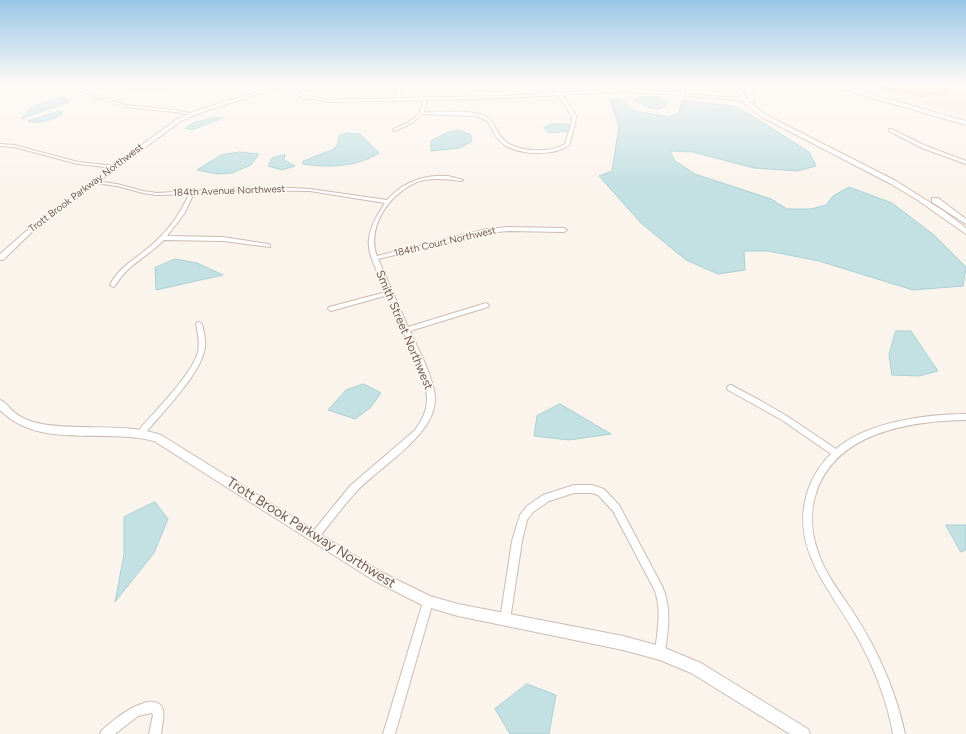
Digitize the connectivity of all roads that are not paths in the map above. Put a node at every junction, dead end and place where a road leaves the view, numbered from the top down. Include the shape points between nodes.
1 (183, 118) edge
2 (416, 118) edge
3 (485, 118) edge
4 (574, 118) edge
5 (768, 118) edge
6 (778, 118) edge
7 (953, 118) edge
8 (954, 118) edge
9 (966, 122) edge
10 (394, 130) dead end
11 (890, 130) dead end
12 (0, 145) edge
13 (966, 163) edge
14 (115, 167) junction
15 (461, 180) dead end
16 (95, 182) junction
17 (192, 192) junction
18 (387, 202) junction
19 (966, 222) edge
20 (564, 230) dead end
21 (966, 232) edge
22 (162, 238) junction
23 (268, 246) dead end
24 (0, 258) edge
25 (374, 258) junction
26 (113, 284) dead end
27 (389, 293) junction
28 (486, 306) dead end
29 (331, 309) dead end
30 (199, 324) dead end
31 (405, 330) junction
32 (731, 388) dead end
33 (0, 404) edge
34 (966, 417) edge
35 (140, 434) junction
36 (835, 453) junction
37 (314, 537) junction
38 (428, 602) junction
39 (505, 620) junction
40 (660, 653) junction
41 (106, 734) edge
42 (155, 734) edge
43 (389, 734) edge
44 (803, 734) edge
45 (899, 734) edge

1 - 14 street, Trott Brook Parkway Northwest
2 - 10 street
3 - 4 street via 491,121 502,140 511,146 554,151 567,145
5 - 21 main road via 913,193
6 - 19 main road via 921,191
7 - 9 main road
8 - 9 main road
11 - 13 street via 924,147
12 - 14 street via 14,146 78,163
14 - 16 street, Trott Brook Parkway Northwest
15 - 18 street, Smith Street Northwest via 438,177 419,180 401,188
16 - 17 street, 184th Avenue Northwest via 149,193
16 - 24 street, Trott Brook Parkway Northwest via 15,242
17 - 18 street, 184th Avenue Northwest via 288,189
17 - 22 street via 180,215
18 - 25 street, Smith Street Northwest via 371,232 370,243
20 - 25 street, 184th Court Northwest via 487,231
22 - 23 street via 223,239
22 - 26 street via 120,272
25 - 27 street, Smith Street Northwest
27 - 29 street
27 - 31 street, Smith Street Northwest
28 - 31 street
30 - 35 street via 202,343 198,360
31 - 37 street, Smith Street Northwest via 432,392 430,412 418,432 353,489
32 - 36 street via 773,411
33 - 35 street, Trott Brook Parkway Northwest via 12,416 36,426
34 - 36 street via 927,420 886,428 863,436
35 - 37 street, Trott Brook Parkway Northwest via 156,438 170,446
36 - 45 street via 818,475 811,492 807,512 811,547 820,570 860,632 876,664
37 - 38 street, Trott Brook Parkway Northwest via 377,576
38 - 39 street, Trott Brook Parkway Northwest
38 - 43 street
39 - 40 street, Trott Brook Parkway Northwest via 623,643
39 - 40 street via 523,518 546,498 574,489 592,489 601,492 616,508 660,589 665,612
40 - 44 street, Trott Brook Parkway Northwest via 696,668
41 - 42 street via 136,710 145,707 154,707 160,713

